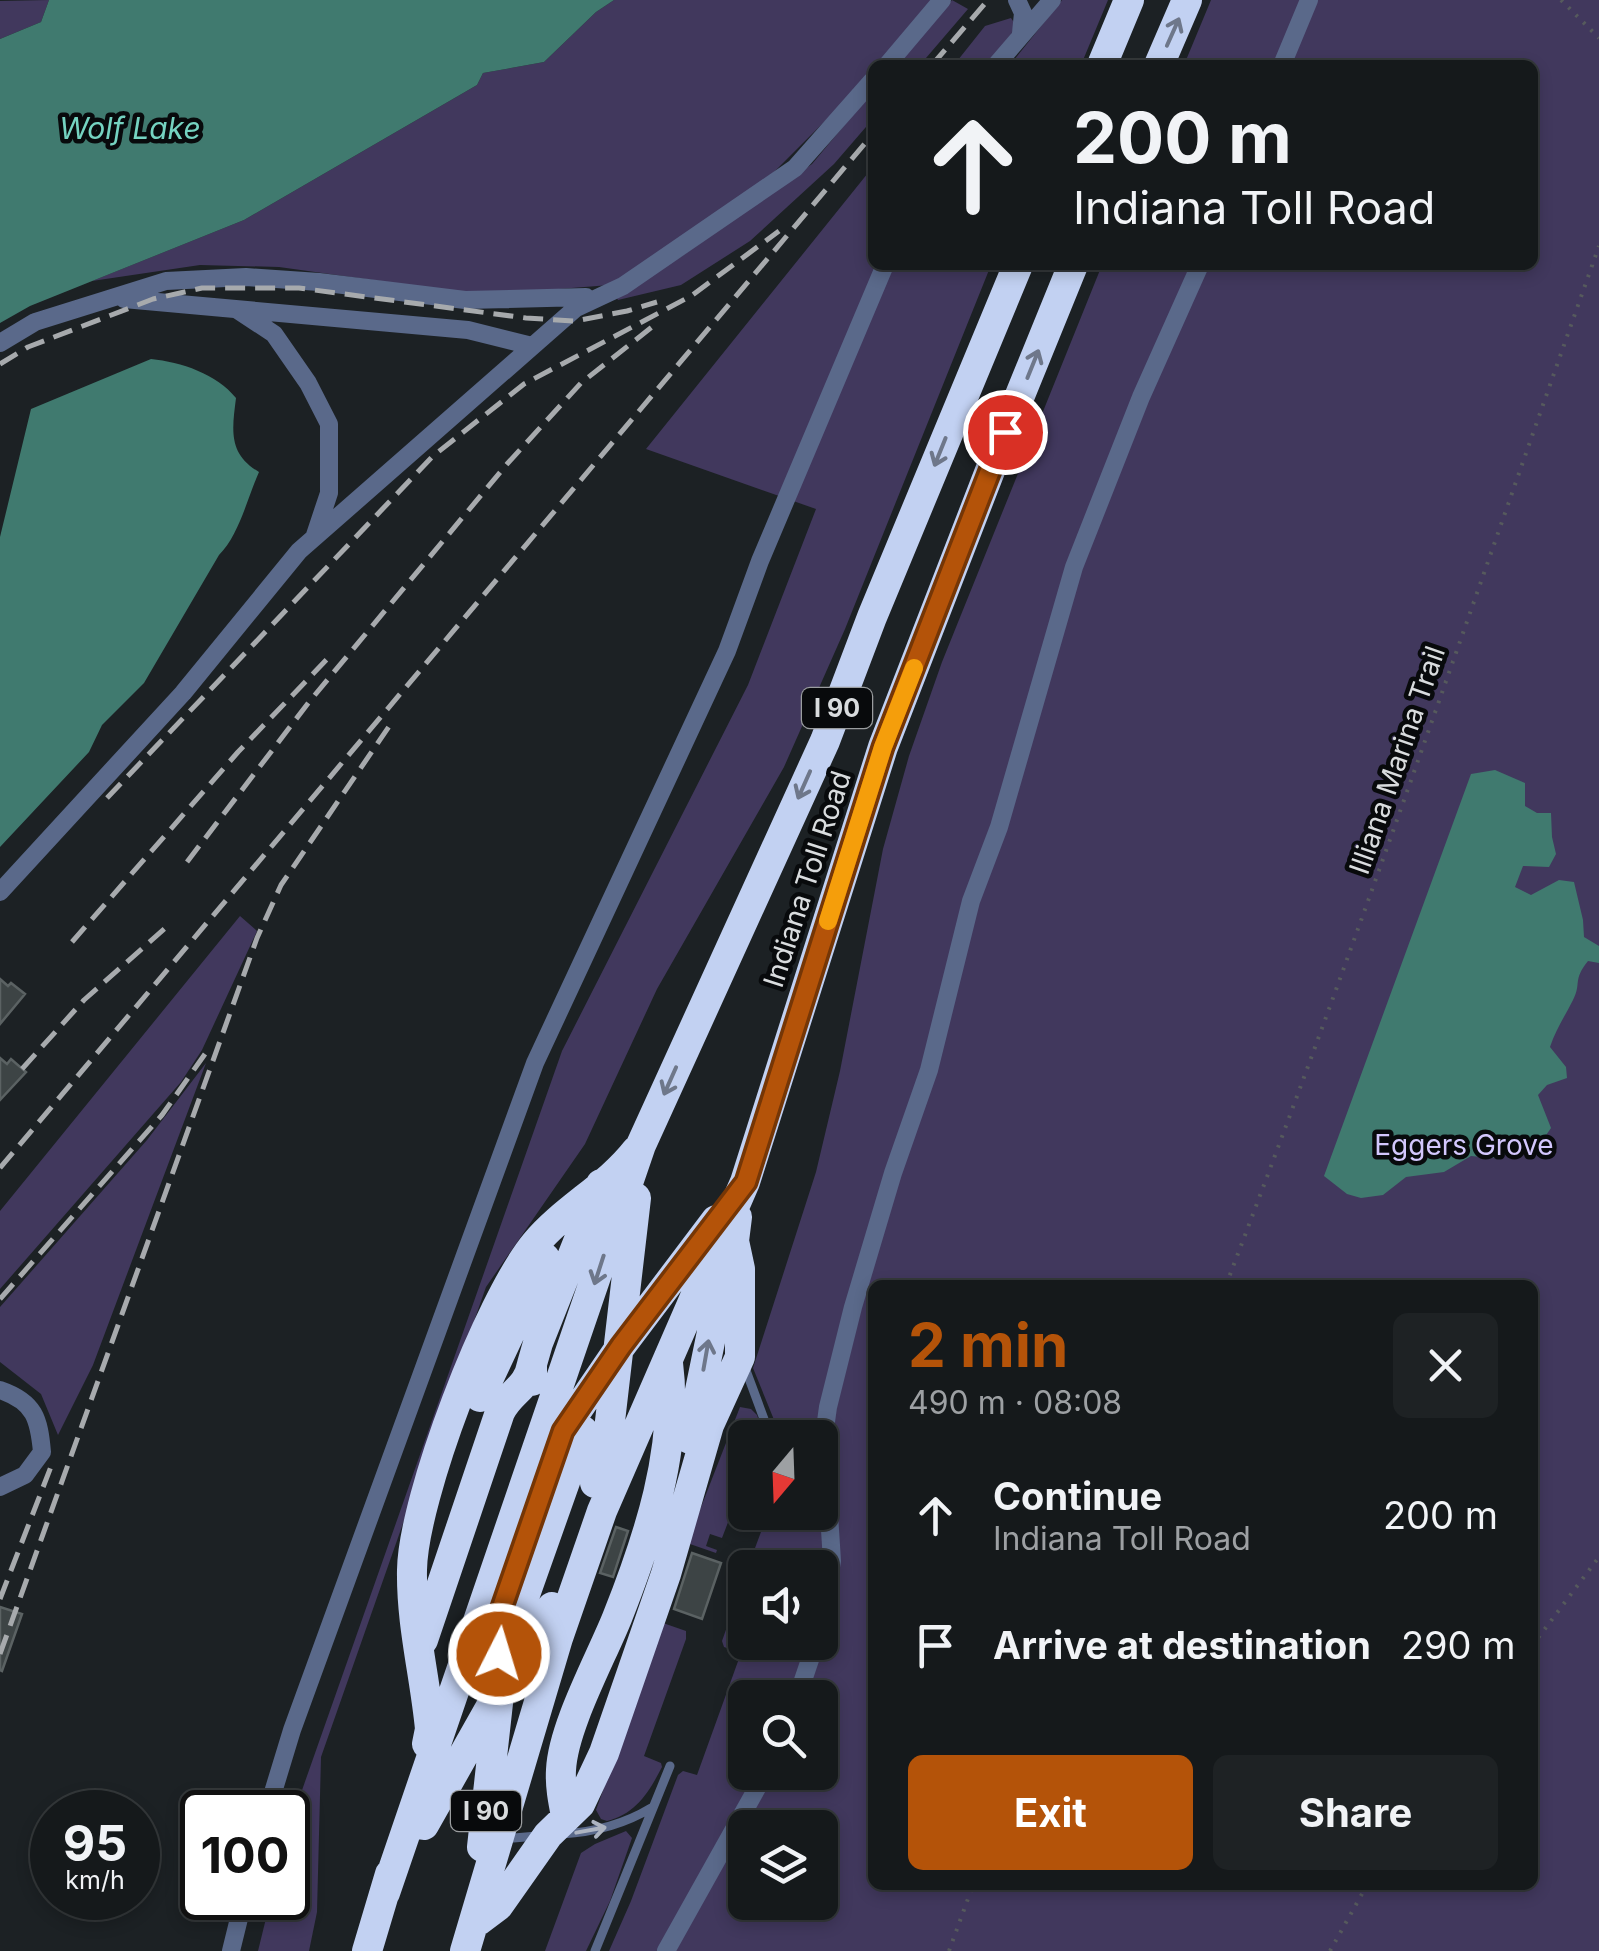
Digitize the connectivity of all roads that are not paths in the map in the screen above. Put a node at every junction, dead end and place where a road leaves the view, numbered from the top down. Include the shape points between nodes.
1 (942, 0) edge
2 (1017, 0) edge
3 (1052, 0) edge
4 (1129, 0) edge
5 (1188, 0) edge
6 (1309, 0) edge
7 (1021, 33) junction
8 (890, 60) edge
9 (1000, 60) edge
10 (1104, 60) edge
11 (1161, 60) edge
12 (1284, 60) edge
13 (868, 86) edge
14 (883, 270) edge
15 (1016, 270) edge
16 (1072, 270) edge
17 (1198, 270) edge
18 (604, 294) junction
19 (114, 298) junction
20 (236, 308) junction
21 (0, 342) edge
22 (532, 346) junction
23 (314, 538) junction
24 (0, 892) edge
25 (641, 1145) junction
26 (602, 1182) junction
27 (742, 1191) junction
28 (722, 1257) junction
29 (621, 1346) junction
30 (740, 1357) junction
31 (665, 1365) junction
32 (532, 1372) junction
33 (0, 1390) edge
34 (764, 1420) edge
35 (709, 1425) junction
36 (652, 1429) junction
37 (684, 1467) junction
38 (0, 1486) edge
39 (647, 1502) junction
40 (831, 1550) edge
41 (420, 1658) junction
42 (499, 1693) junction
43 (427, 1697) junction
44 (546, 1718) junction
45 (522, 1762) junction
46 (670, 1766) dead end
47 (422, 1767) junction
48 (274, 1790) edge
49 (756, 1790) edge
50 (418, 1798) junction
51 (653, 1807) junction
52 (557, 1813) junction
53 (500, 1840) junction
54 (413, 1844) junction
55 (480, 1871) junction
56 (385, 1893) junction
57 (239, 1920) edge
58 (471, 1934) edge
59 (232, 1951) edge
60 (368, 1951) edge
61 (595, 1951) edge
62 (666, 1951) edge

1 - 8 street
2 - 7 street
3 - 7 street
4 - 10 highway
11 -> 5 highway
6 - 12 street
7 - 9 street
13 - 18 street via 796,168
14 - 48 street via 727,651 536,1063
15 -> 25 highway, Indiana Toll Road / I 90 via 824,741
27 -> 16 highway, Indiana Toll Road / I 90 via 883,747
17 - 40 street via 1074,566 972,901 929,1070 892,1172 828,1406
18 - 19 street via 465,300 246,277 166,282
18 - 22 street via 576,308
19 - 20 street
19 - 21 street via 35,322
20 - 22 street via 468,330
20 - 23 street via 274,334 329,424 329,492
22 - 23 street
23 - 24 street
25 - 26 highway
25 - 29 highway, I 90
25 -> 50 highway, I 90
26 - 32 highway
26 - 41 highway via 534,1244 478,1350 419,1516 412,1568
27 - 28 highway, I 90
27 - 29 highway, I 90
27 - 30 highway via 734,1241
28 - 30 lane
28 - 31 highway, I 90
37 -> 28 highway
29 - 42 highway, I 90 via 607,1447 543,1632
29 - 42 highway, I 90 via 563,1431 499,1616
30 - 34 lane
30 - 35 highway
31 - 36 highway
31 - 39 highway via 671,1411
31 - 45 highway, I 90 via 602,1512
32 - 41 highway via 500,1412
32 - 43 highway via 537,1426 476,1580 452,1600
33 - 38 street via 16,1395 39,1420 42,1452 25,1475
35 - 37 highway
35 - 52 highway via 610,1735 587,1792
36 - 39 highway
36 - 44 highway
37 - 39 highway
37 - 52 highway
39 - 52 highway via 627,1592 568,1735
41 - 43 highway
41 - 47 highway
42 - 54 highway, I 90
42 - 55 highway, I 90
43 - 47 highway via 430,1729
44 - 45 highway
44 - 52 highway
45 - 53 highway, I 90
46 - 51 lane
47 - 50 highway
47 - 56 highway
49 - 62 street
50 - 54 highway
50 - 56 highway, I 90
52 -> 51 lane via 597,1832
51 - 61 lane
52 - 53 lane
52 - 58 highway via 498,1906
53 - 55 lane via 488,1849
53 - 58 highway, I 90
54 - 56 highway, I 90
54 - 60 highway
55 - 58 highway, I 90
56 - 60 highway, I 90
57 - 59 street

